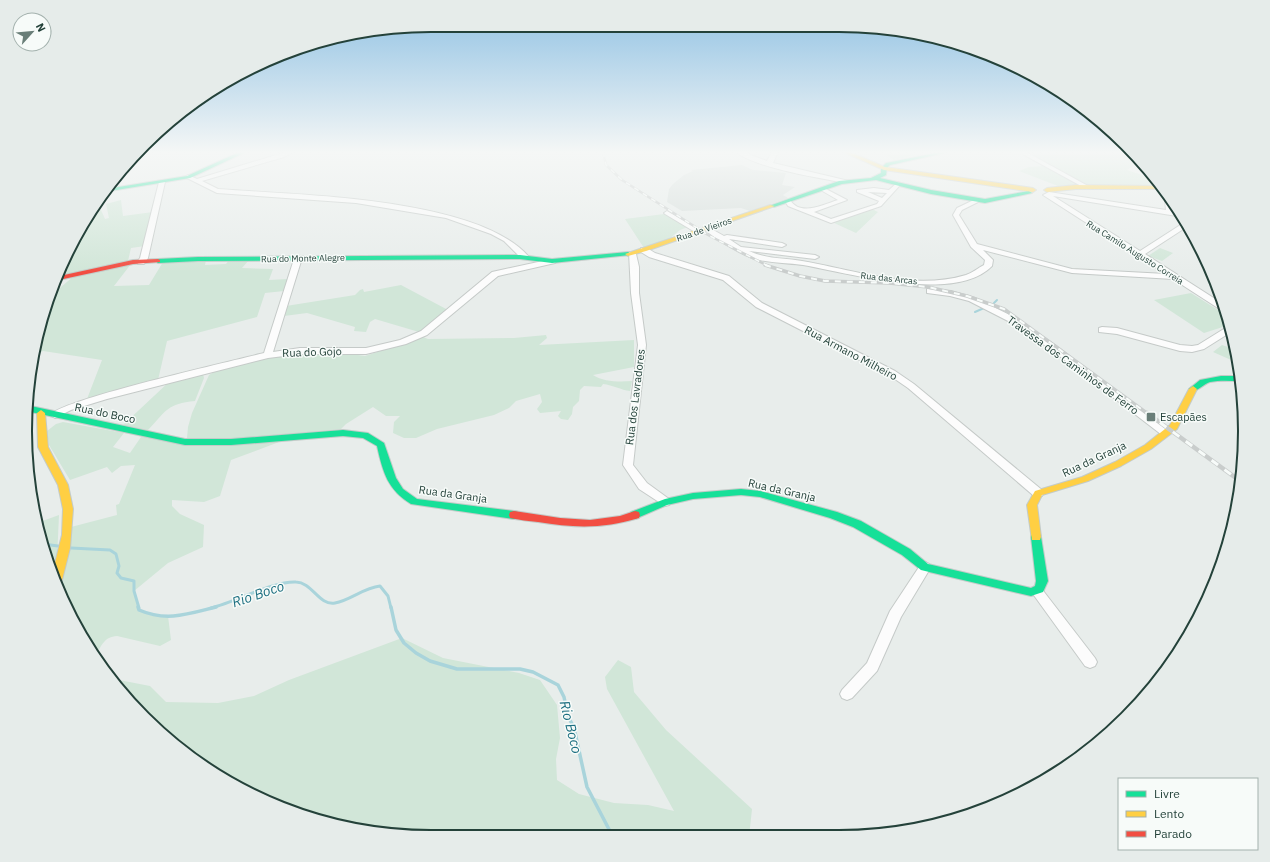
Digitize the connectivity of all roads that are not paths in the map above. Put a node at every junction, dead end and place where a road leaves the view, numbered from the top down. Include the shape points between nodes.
1 (160, 192) edge
2 (221, 192) edge
3 (813, 192) edge
4 (828, 192) edge
5 (862, 192) edge
6 (891, 192) edge
7 (932, 192) edge
8 (1032, 192) edge
9 (1051, 192) edge
10 (1047, 193) junction
11 (978, 200) junction
12 (788, 201) junction
13 (883, 201) junction
14 (1168, 205) edge
15 (807, 212) junction
16 (668, 213) dead end
17 (1169, 213) junction
18 (1174, 214) edge
19 (1182, 227) edge
20 (706, 228) junction
21 (696, 231) junction
22 (723, 238) junction
23 (974, 245) junction
24 (784, 246) dead end
25 (742, 249) junction
26 (644, 250) junction
27 (632, 254) junction
28 (1139, 255) junction
29 (525, 257) junction
30 (757, 257) junction
31 (815, 257) dead end
32 (298, 258) junction
33 (552, 261) junction
34 (141, 262) junction
35 (776, 266) dead end
36 (1173, 277) junction
37 (62, 278) edge
38 (930, 291) dead end
39 (1216, 300) edge
40 (1212, 301) junction
41 (1217, 304) edge
42 (1102, 330) dead end
43 (1225, 332) edge
44 (268, 355) junction
45 (1235, 379) edge
46 (33, 410) edge
47 (42, 413) junction
48 (55, 415) junction
49 (42, 430) junction
50 (1166, 433) junction
51 (179, 441) joint
52 (1038, 493) junction
53 (665, 502) junction
54 (925, 567) junction
55 (58, 573) edge
56 (1037, 591) junction
57 (1090, 662) dead end
58 (847, 694) dead end

1 - 34 street
2 - 29 street via 356,201 447,216 493,233 506,240
3 - 12 street, Rua de Vieiros
4 - 15 street via 844,200
5 - 13 street
6 - 13 street
7 - 11 street, Rua de Vieiros
8 - 11 street, Rua de Vieiros via 990,202
9 - 10 street
10 - 17 street
10 - 28 street, Rua Camilo Augusto Correia
11 - 23 street, Rua das Arcas via 959,209 956,215
12 - 15 street via 790,205
12 - 20 street, Rua de Vieiros
13 - 15 street via 879,205 831,222
14 - 17 street
16 - 21 street
17 - 18 street
19 - 28 street
20 - 21 street, Rua de Vieiros
20 - 22 street, Rua das Arcas
21 - 26 street, Rua de Vieiros
22 - 24 street
22 - 25 street, Rua das Arcas
23 - 30 street, Rua das Arcas via 989,260 988,266 970,277 943,283 886,279
23 - 36 street via 1072,271
25 - 30 street, Rua das Arcas
25 - 31 street
26 - 27 street, Rua de Vieiros
26 - 52 street, Rua Armano Milheiro via 652,255 726,278 759,305 892,373 911,386
27 - 33 street, Rua de Vieiros
27 - 53 street, Rua dos Lavradores via 642,344 628,465 643,486
28 - 36 street, Rua Camilo Augusto Correia
29 - 32 street, Rua do Monte Alegre
29 - 33 street, Rua do Monte Alegre
30 - 35 street
32 - 34 street, Rua do Monte Alegre
32 - 44 street
33 - 44 street, Rua do Gojo via 495,274 424,333 403,342 366,350 300,351
34 - 37 street, Rua do Monte Alegre
36 - 40 street, Rua Camilo Augusto Correia
38 - 50 street, Travessa dos Caminhos de Ferro via 966,299 1011,318
39 - 40 street
40 - 41 street, Rua Camilo Augusto Correia
42 - 43 street via 1117,331 1192,349 1201,347
44 - 48 street, Rua do Gojo via 104,397 68,408
45 - 50 street, Rua da Granja via 1212,379 1197,385 1175,426
46 - 47 street, Rua do Boco
47 - 48 street, Rua do Boco
47 - 49 street
48 - 49 street
48 - 51 street, Rua do Boco
49 - 55 street via 43,446 65,490 64,553
50 - 52 street, Rua da Granja via 1148,447 1107,469 1054,490
51 - 53 street, Rua da Granja via 208,443 343,433 365,435 381,446 390,480 402,496 415,502 579,524 606,524
52 - 56 street via 1032,505 1042,580
53 - 54 street, Rua da Granja via 693,496 741,492 779,499 833,514 857,524 900,548
54 - 56 street, Rua da Granja via 1024,591
54 - 58 street via 894,615 872,667
56 - 57 street

